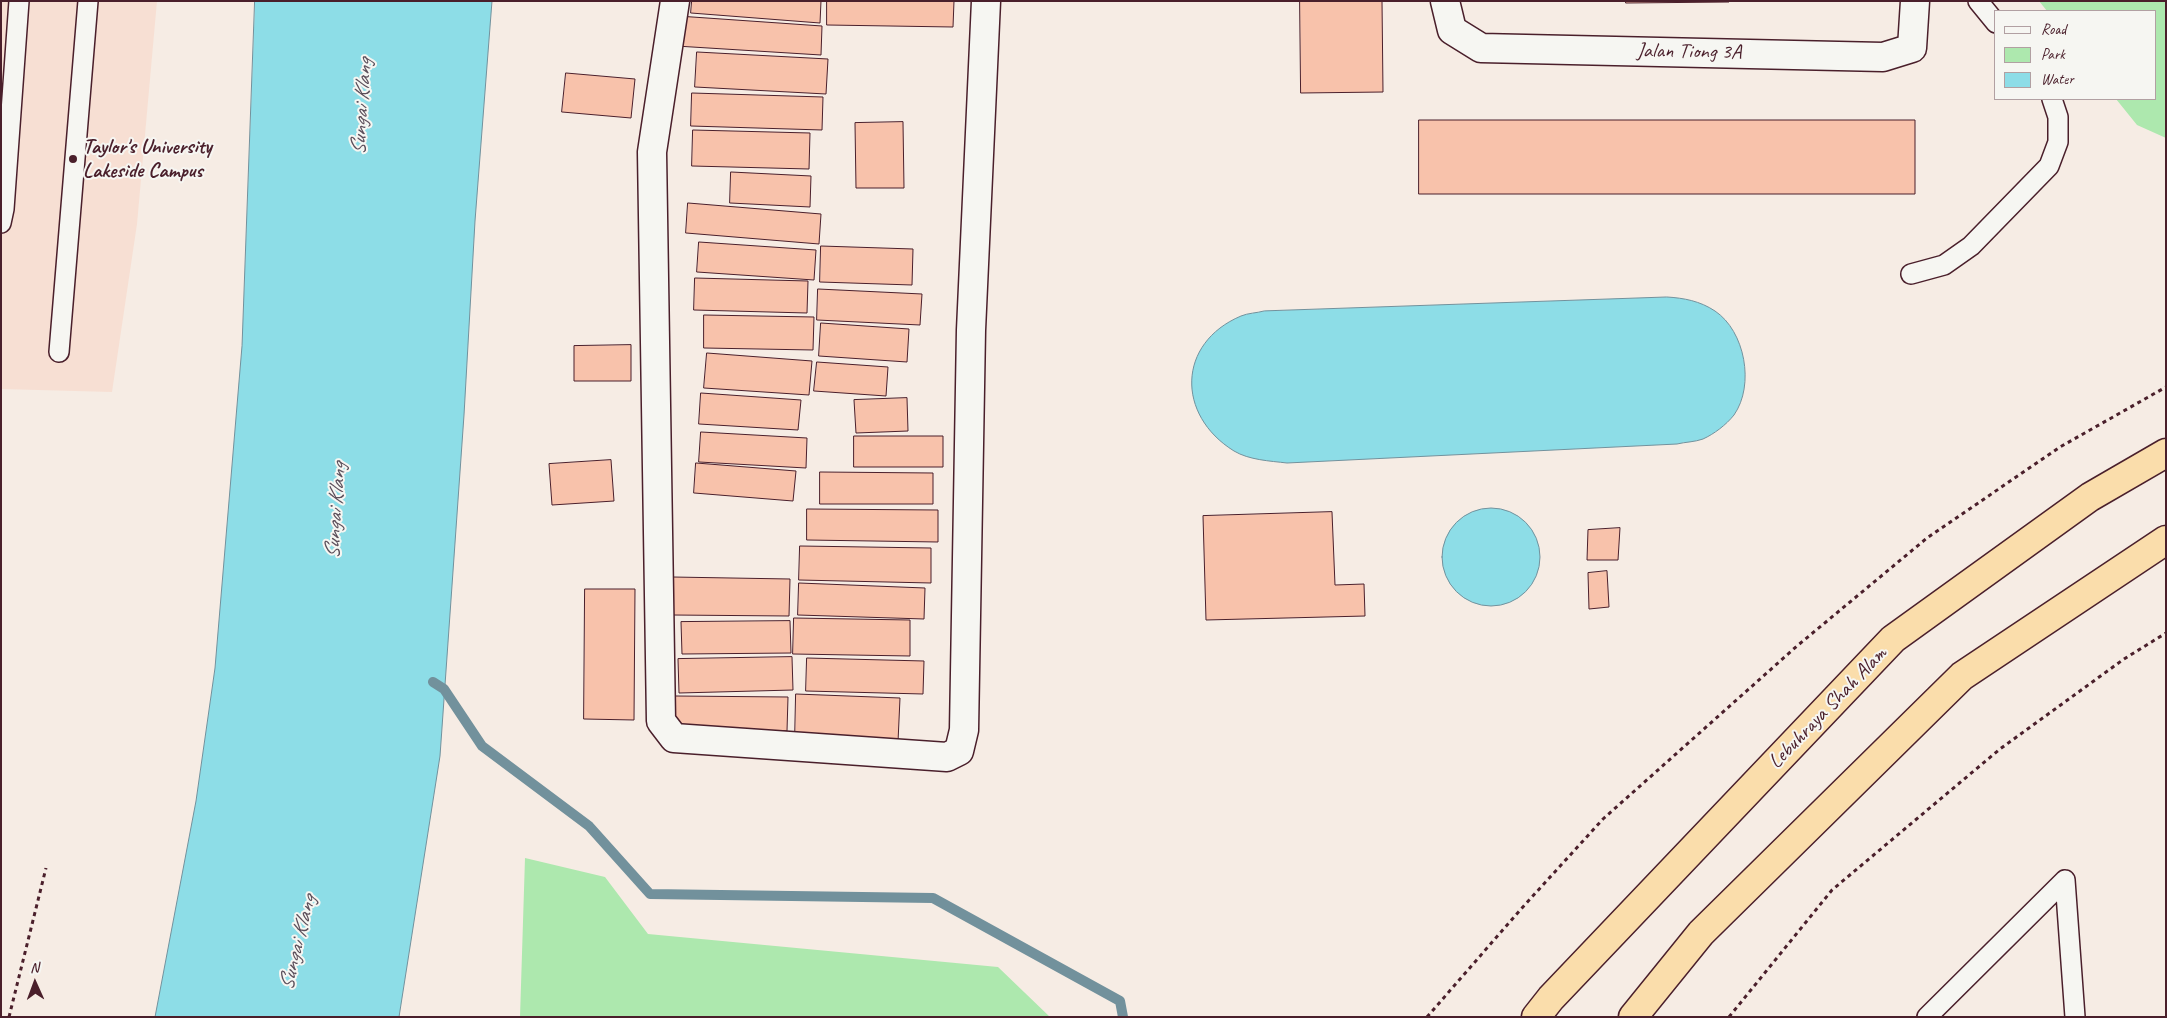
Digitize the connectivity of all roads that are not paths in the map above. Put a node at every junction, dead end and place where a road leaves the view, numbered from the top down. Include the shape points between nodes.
1 (19, 1) edge
2 (88, 1) edge
3 (675, 1) edge
4 (986, 1) edge
5 (1445, 1) edge
6 (1915, 1) edge
7 (1978, 1) edge
8 (1994, 21) edge
9 (2052, 100) edge
10 (1, 223) edge
11 (1912, 274) dead end
12 (59, 352) dead end
13 (2166, 452) edge
14 (2166, 540) edge
15 (1536, 1017) edge
16 (1633, 1017) edge
17 (1927, 1017) edge
18 (2076, 1017) edge

1 - 10 lane
2 - 12 lane
3 - 4 street via 652,152 661,721 674,738 947,757 958,751 964,730 970,330
5 - 6 street, Jalan Tiong 3A via 1452,30 1481,48 1883,57 1912,48
7 - 8 lane
9 - 11 lane via 2058,117 2058,142 2049,166 1971,246 1944,264
13 - 15 highway, Lebuhraya Shah Alam via 2090,497 1893,639
14 - 16 highway via 1962,676 1701,932
17 - 18 lane via 2065,880

